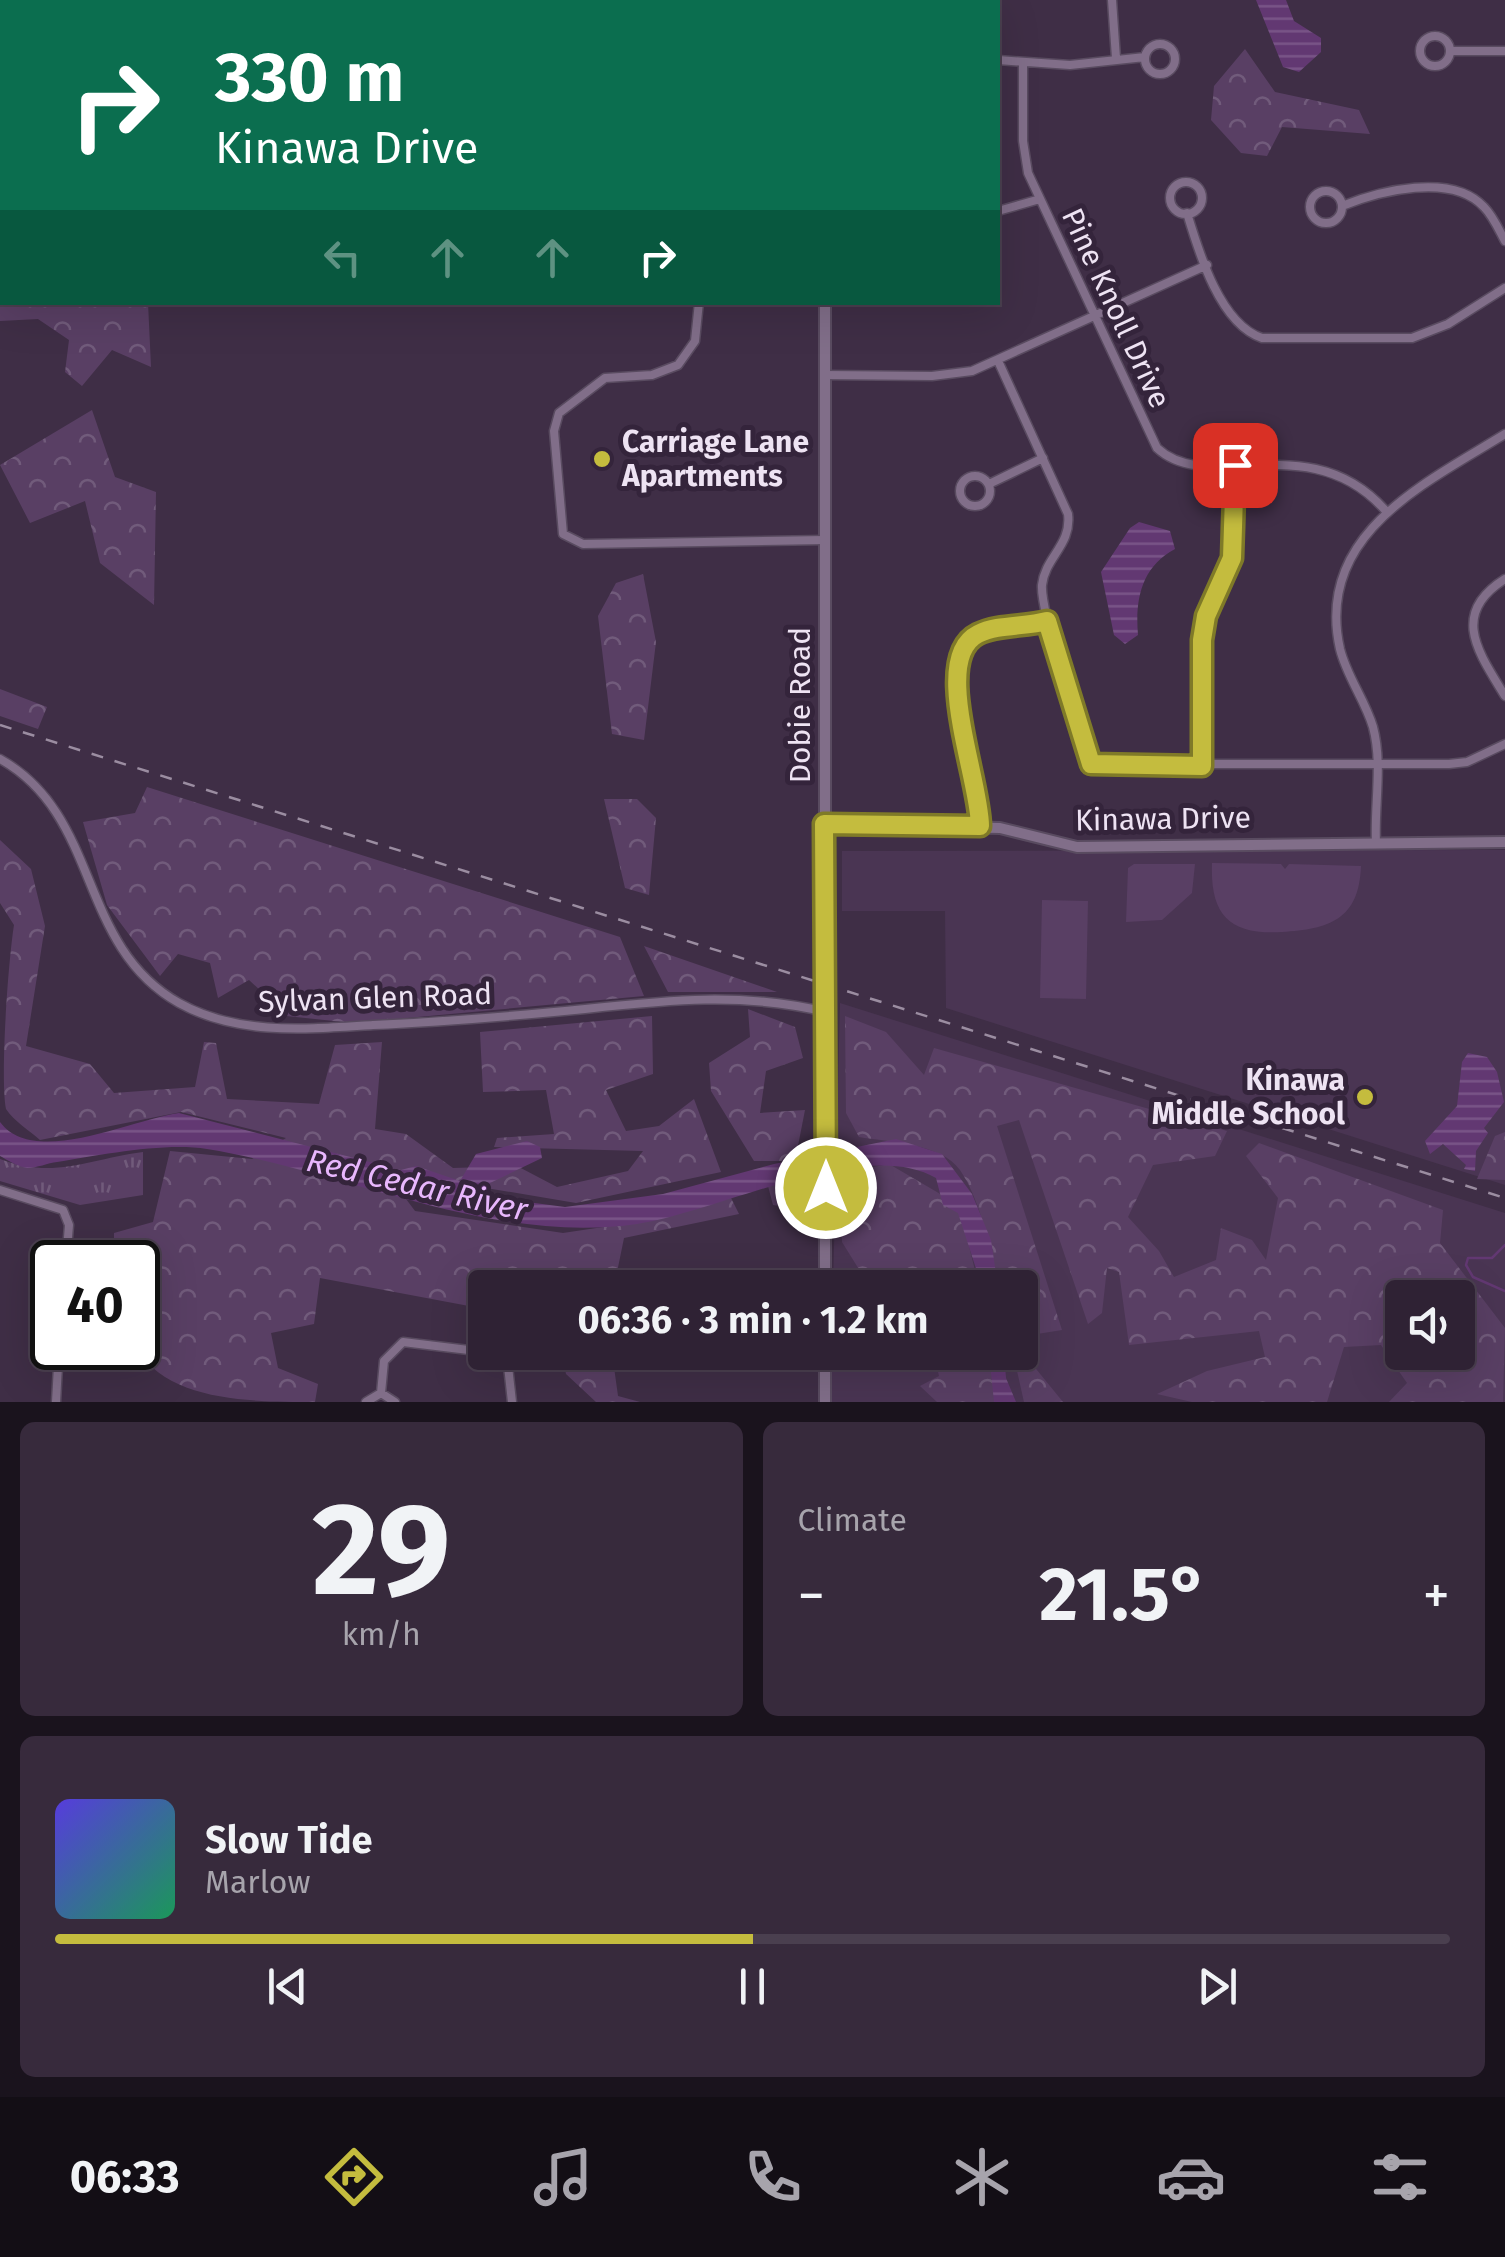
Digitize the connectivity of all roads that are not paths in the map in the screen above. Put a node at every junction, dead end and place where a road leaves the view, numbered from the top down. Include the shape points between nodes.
1 (1112, 0) edge
2 (1450, 51) junction
3 (1505, 51) edge
4 (1145, 57) junction
5 (1116, 58) junction
6 (1000, 60) edge
7 (1023, 63) junction
8 (1040, 199) junction
9 (1342, 206) junction
10 (1000, 210) edge
11 (1187, 214) junction
12 (1505, 240) edge
13 (1207, 265) junction
14 (1505, 288) edge
15 (699, 305) edge
16 (825, 305) edge
17 (1096, 318) junction
18 (999, 362) junction
19 (825, 375) junction
20 (1505, 434) edge
21 (1044, 458) junction
22 (1235, 465) junction
23 (988, 484) junction
24 (1385, 510) junction
25 (825, 540) junction
26 (1505, 579) edge
27 (1047, 621) junction
28 (1505, 696) edge
29 (1505, 744) edge
30 (0, 759) edge
31 (1377, 765) junction
32 (1202, 766) junction
33 (824, 824) junction
34 (980, 826) junction
35 (1505, 842) edge
36 (1376, 843) junction
37 (826, 1012) junction
38 (0, 1190) edge
39 (66, 1240) edge
40 (826, 1270) edge
41 (468, 1350) edge
42 (58, 1370) edge
43 (509, 1370) edge
44 (826, 1370) edge
45 (381, 1393) junction
46 (56, 1402) edge
47 (366, 1402) edge
48 (395, 1402) edge
49 (512, 1402) edge
50 (826, 1402) edge

1 - 5 street
2 - 2 street via 1435,36 1420,51 1435,66
2 - 3 street
4 - 4 street via 1158,74 1175,60 1164,44
4 - 5 street
5 - 7 street
6 - 7 street
7 - 8 street, Pine Knoll Drive via 1024,158
8 - 10 street
8 - 17 street, Pine Knoll Drive
9 - 9 street via 1325,191 1313,198 1311,209 1325,222 1339,216
9 - 12 street via 1384,191 1461,192 1485,208
11 - 11 street via 1202,197 1185,182 1170,199
11 - 13 street
13 - 14 street via 1240,327 1282,340 1412,338
13 - 17 street
15 - 25 street via 695,342 678,365 652,375 605,378 559,413 554,431 563,534 584,544
16 - 19 street, Dobie Road
17 - 18 street
17 - 22 street, Pine Knoll Drive via 1157,448 1182,463
18 - 19 street via 932,376
18 - 21 street
19 - 25 street, Dobie Road
20 - 24 street
21 - 23 street
21 - 27 street via 1069,527 1044,578
22 - 24 street, Pine Knoll Drive via 1308,465 1332,472
22 - 32 street via 1232,558 1202,640
23 - 23 street via 967,478 963,500 981,505 990,494
24 - 31 street via 1354,554 1338,613 1340,650 1373,728
25 - 33 street, Dobie Road
26 - 28 street via 1482,597 1472,626 1474,642
27 - 32 street via 1091,764
27 - 34 street via 984,631 958,656 954,683
29 - 31 street via 1466,762
30 - 37 street, Sylvan Glen Road via 60,813 108,932 131,964 178,1002 232,1023 423,1023 707,997
31 - 32 street
31 - 36 street
33 - 34 street, Kinawa Drive
33 - 37 street, Dobie Road
34 - 36 street, Kinawa Drive via 1077,848
35 - 36 street, Kinawa Drive
37 - 40 street, Dobie Road
38 - 39 street via 66,1213
41 - 45 street via 404,1342 384,1361
42 - 46 street
43 - 49 street
44 - 50 street
45 - 47 street
45 - 48 street

